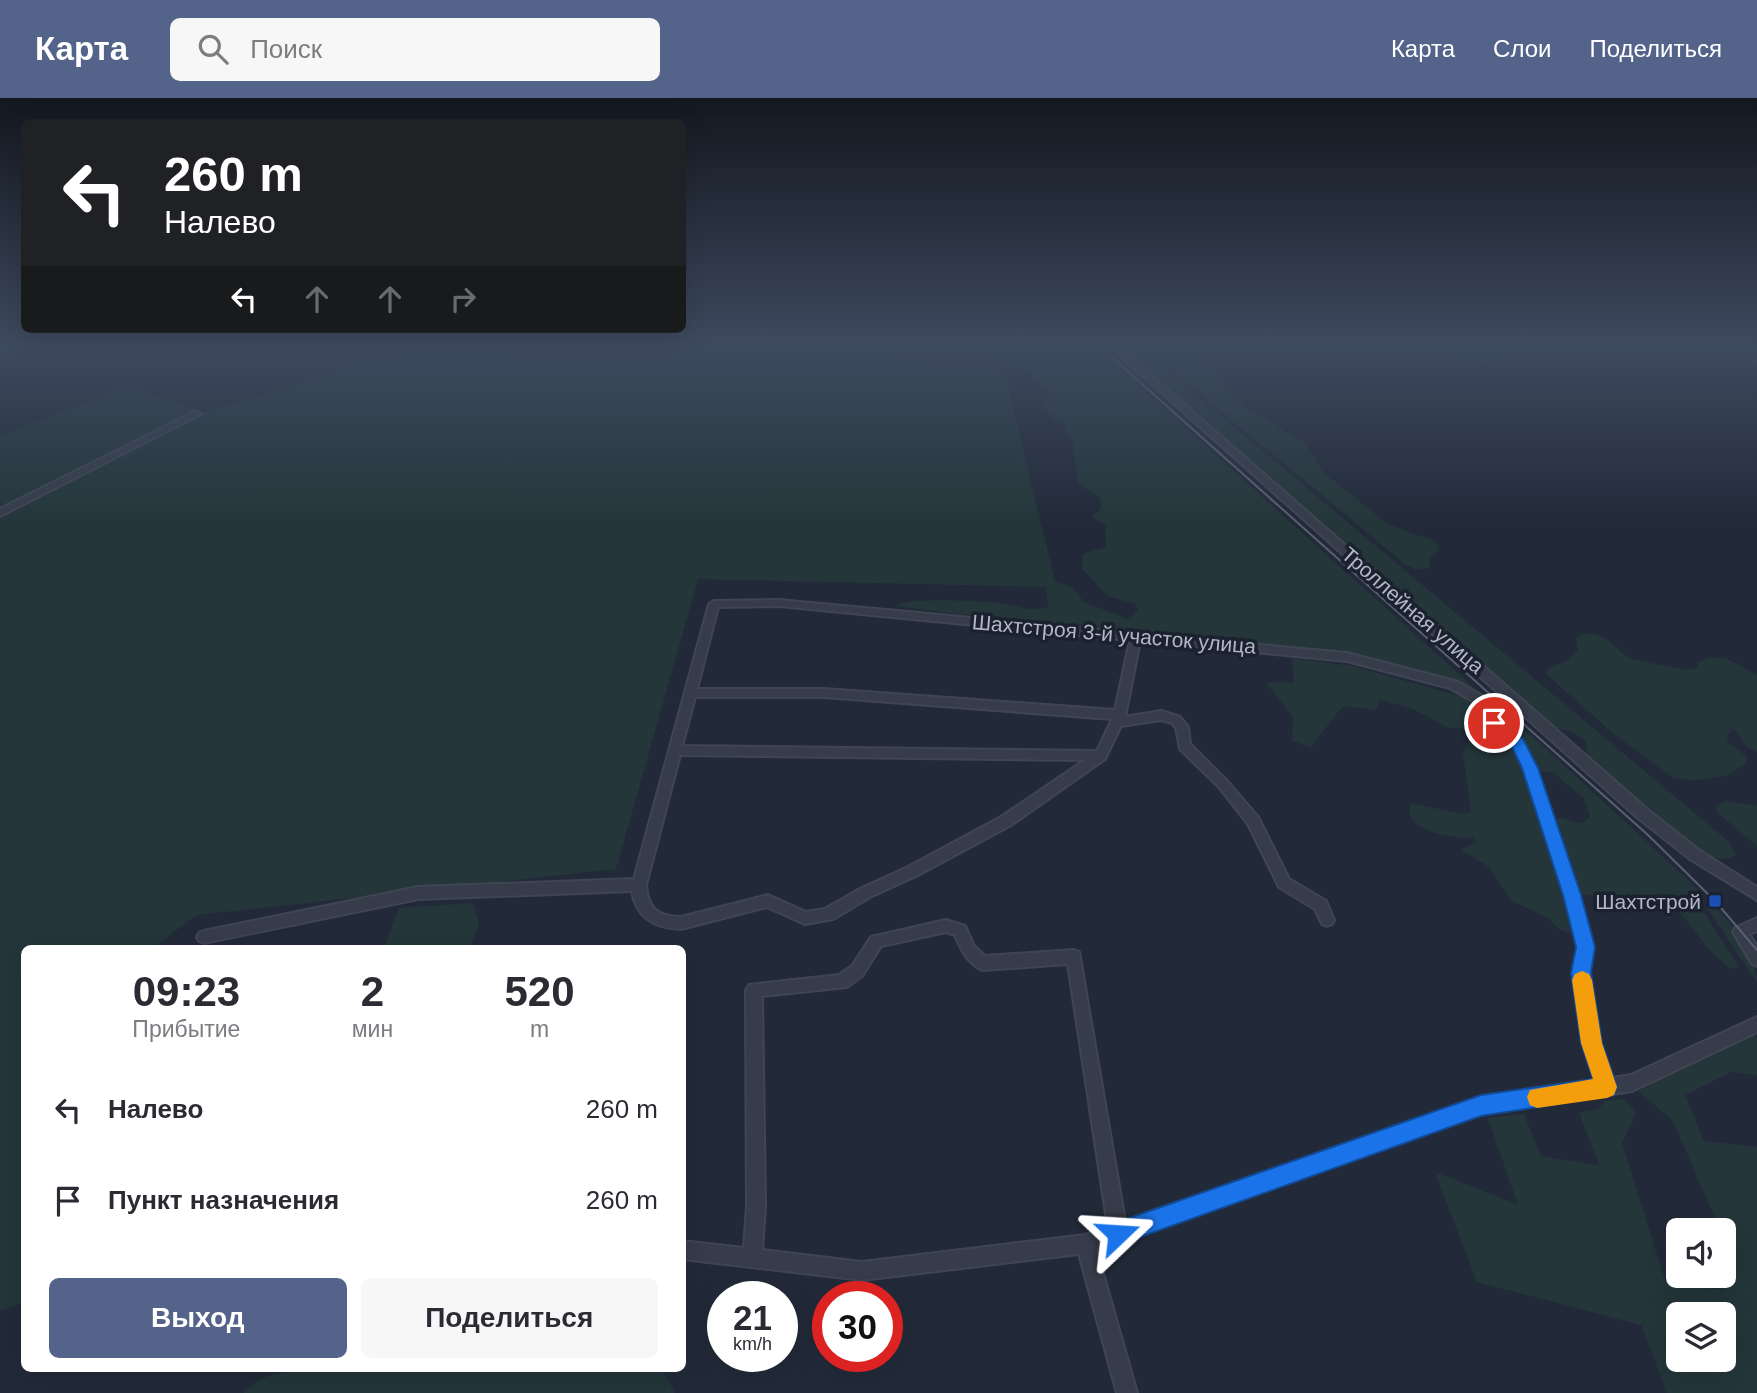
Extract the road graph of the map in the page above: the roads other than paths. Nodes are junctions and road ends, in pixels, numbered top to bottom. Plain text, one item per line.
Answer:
1 (1178, 403) edge
2 (197, 414) dead end
3 (0, 513) edge
4 (1136, 635) junction
5 (690, 693) junction
6 (1519, 704) junction
7 (1503, 713) junction
8 (1118, 718) junction
9 (674, 750) junction
10 (1101, 756) junction
11 (639, 885) junction
12 (1757, 894) edge
13 (1327, 920) dead end
14 (1757, 924) edge
15 (204, 937) dead end
16 (1757, 959) edge
17 (1757, 1024) edge
18 (1607, 1087) junction
19 (1118, 1234) junction
20 (1085, 1244) junction
21 (686, 1251) edge
22 (752, 1258) junction
23 (1127, 1393) edge

1 - 6 street, Троллейная улица
2 - 3 street
4 - 5 street, Шахтстроя 3-й участок улица
4 - 7 street, Шахтстроя 3-й участок улица
4 - 8 street
5 - 8 street
5 - 9 street
6 - 7 street
6 - 12 street, Троллейная улица
7 - 18 street
8 - 10 street
8 - 13 street
9 - 10 street
9 - 11 street
10 - 11 street
11 - 15 street
14 - 16 street
17 - 18 street
18 - 19 street
19 - 20 street
19 - 22 street
20 - 22 street
20 - 23 street
21 - 22 street

